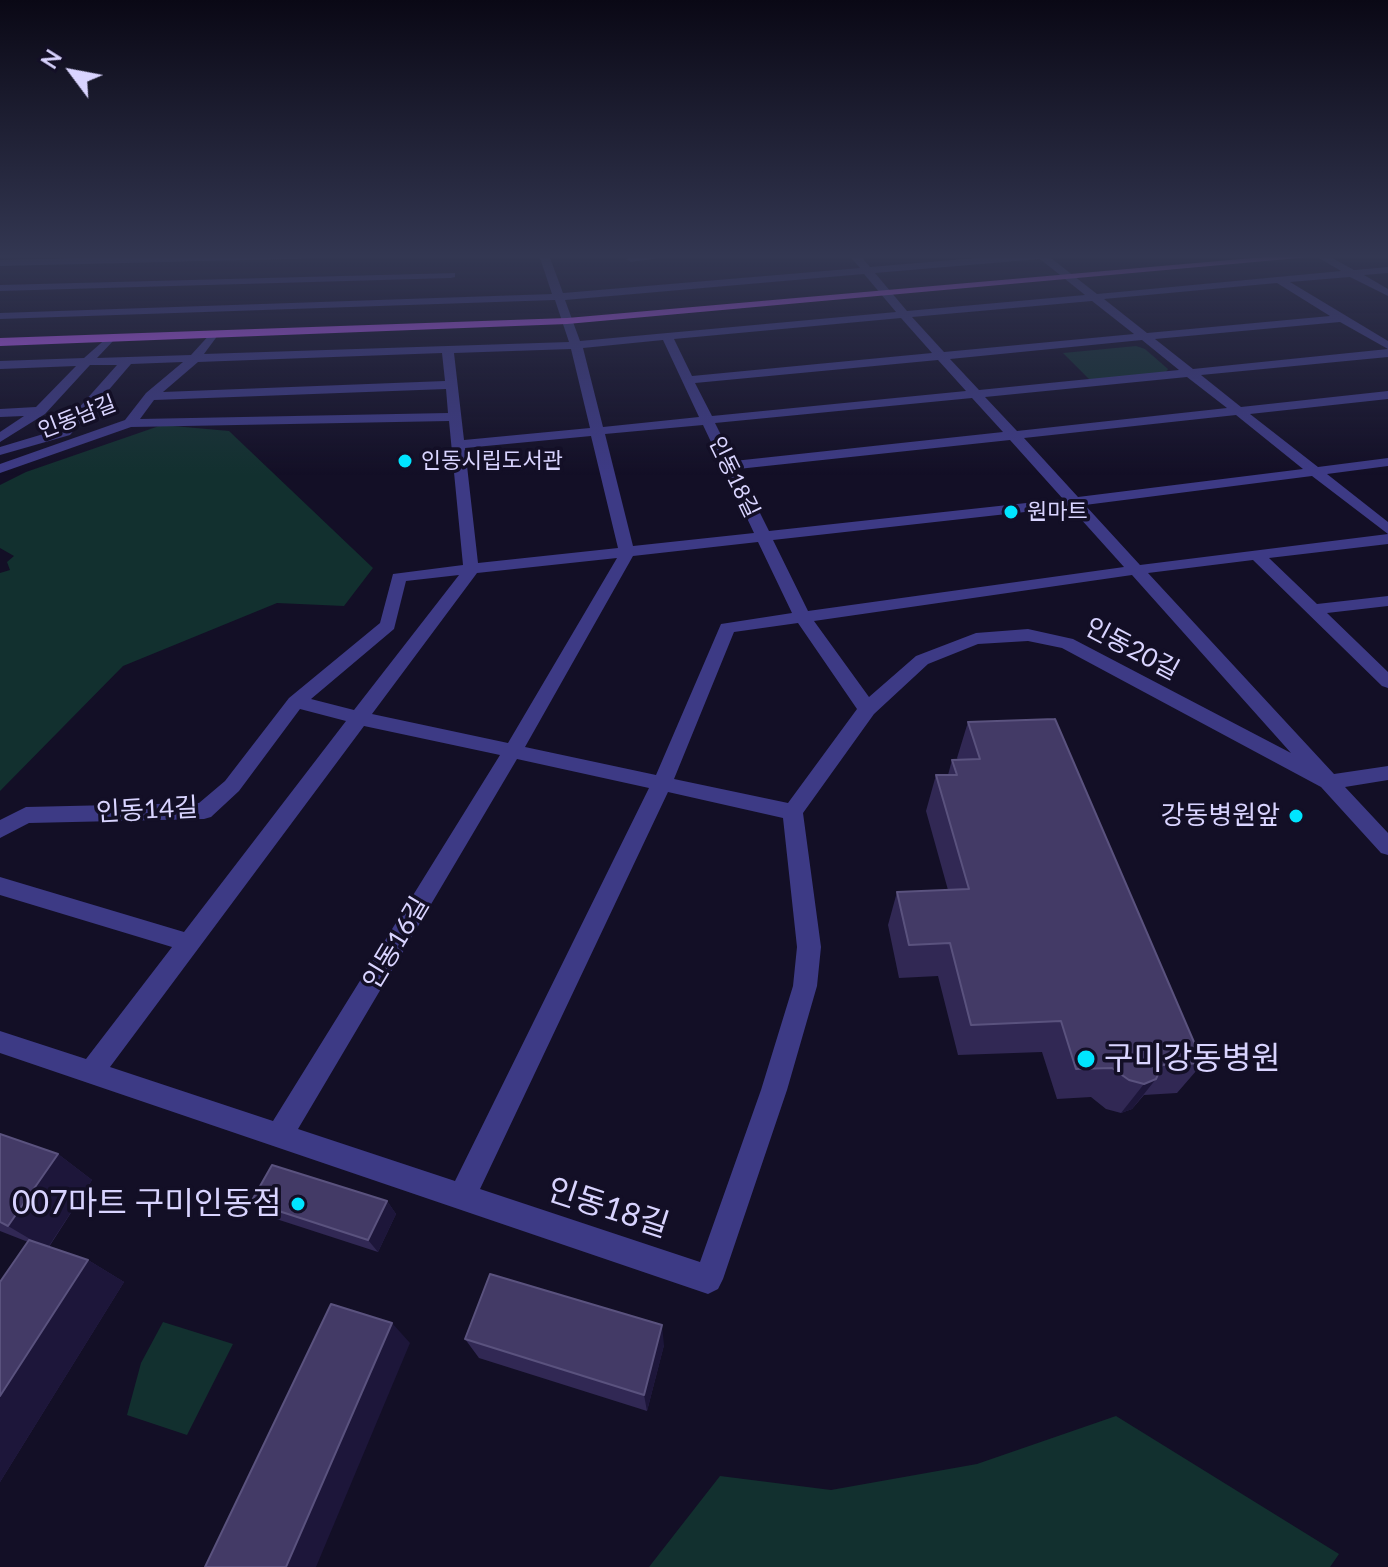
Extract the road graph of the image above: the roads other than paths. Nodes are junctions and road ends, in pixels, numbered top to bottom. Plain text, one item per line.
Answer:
1 (29, 328) edge
2 (207, 328) edge
3 (333, 328) edge
4 (570, 328) edge
5 (763, 328) edge
6 (916, 328) edge
7 (1133, 328) edge
8 (1236, 328) edge
9 (1359, 328) edge
10 (206, 332) junction
11 (23, 335) junction
12 (0, 336) edge
13 (667, 337) junction
14 (1144, 337) junction
15 (109, 339) junction
16 (0, 342) edge
17 (576, 345) junction
18 (1388, 346) edge
19 (448, 350) junction
20 (1388, 353) edge
21 (941, 356) junction
22 (194, 359) junction
23 (127, 361) junction
24 (84, 362) junction
25 (0, 365) edge
26 (1191, 374) junction
27 (688, 380) junction
28 (452, 385) junction
29 (976, 394) junction
30 (1388, 395) edge
31 (150, 396) junction
32 (40, 411) junction
33 (1240, 412) junction
34 (0, 413) edge
35 (455, 417) junction
36 (707, 420) junction
37 (130, 423) junction
38 (598, 431) junction
39 (1014, 436) junction
40 (0, 438) edge
41 (456, 445) junction
42 (0, 451) edge
43 (1388, 462) edge
44 (729, 466) junction
45 (0, 469) edge
46 (1314, 470) junction
47 (1074, 502) junction
48 (1388, 529) edge
49 (763, 537) junction
50 (1388, 539) edge
51 (627, 553) junction
52 (1257, 555) junction
53 (471, 570) junction
54 (1136, 570) junction
55 (1388, 601) edge
56 (1315, 609) junction
57 (802, 616) junction
58 (1388, 681) edge
59 (296, 702) junction
60 (867, 709) junction
61 (359, 718) junction
62 (512, 751) junction
63 (1388, 773) edge
64 (1329, 782) junction
65 (662, 783) junction
66 (793, 812) junction
67 (0, 830) edge
68 (1388, 847) edge
69 (0, 886) edge
70 (189, 943) junction
71 (0, 1042) edge
72 (91, 1072) junction
73 (279, 1135) junction
74 (462, 1197) junction

1 - 11 street
2 - 10 street
3 - 10 main road
4 - 17 street
5 - 13 street, 인동남길
6 - 21 street, 인동20길
7 - 14 street
8 - 14 street
9 - 18 street
10 - 11 main road
10 - 15 main road
10 - 22 street
11 - 12 main road
13 - 17 street, 인동남길
13 - 27 street, 인동18길
14 - 21 street
14 - 26 street
15 - 16 main road
15 - 24 street
17 - 19 street, 인동남길
17 - 38 street
19 - 22 street, 인동남길
19 - 28 street
20 - 26 street
21 - 27 street
21 - 29 street, 인동20길
22 - 23 street, 인동남길
22 - 31 street, 인동남길
23 - 24 street, 인동남길
23 - 42 street, 인동남길
24 - 25 street, 인동남길
24 - 32 street
26 - 29 street
26 - 33 street
27 - 36 street, 인동18길
28 - 31 street
28 - 35 street
29 - 36 street
29 - 39 street, 인동20길
30 - 33 street
31 - 37 street, 인동남길
32 - 34 street
32 - 40 street
33 - 39 street
33 - 46 street
35 - 37 street
35 - 41 street
36 - 38 street
36 - 44 street, 인동18길
37 - 45 street, 인동남길
38 - 41 street
38 - 51 street
39 - 44 street
39 - 47 street, 인동20길
41 - 53 street
43 - 46 street
44 - 49 street, 인동18길
46 - 47 street
46 - 48 street
47 - 49 street
47 - 54 street, 인동20길
49 - 51 street
49 - 57 street, 인동18길
50 - 52 street, 인동20길
51 - 53 street
51 - 62 street, 인동16길
52 - 54 street, 인동20길
52 - 56 street
53 - 59 street, 인동14길
53 - 61 street
54 - 57 street, 인동20길
54 - 64 street, 인동20길
55 - 56 street
56 - 58 street
57 - 60 street, 인동18길
57 - 65 street
59 - 61 street
59 - 67 street, 인동14길
60 - 64 street, 인동20길
60 - 66 street
61 - 62 street
61 - 70 street
62 - 65 street
62 - 73 street, 인동16길
63 - 64 street
64 - 68 street, 인동20길
65 - 66 street
65 - 74 street
66 - 74 street, 인동18길
69 - 70 street
70 - 72 street
71 - 72 street
72 - 73 street
73 - 74 street

